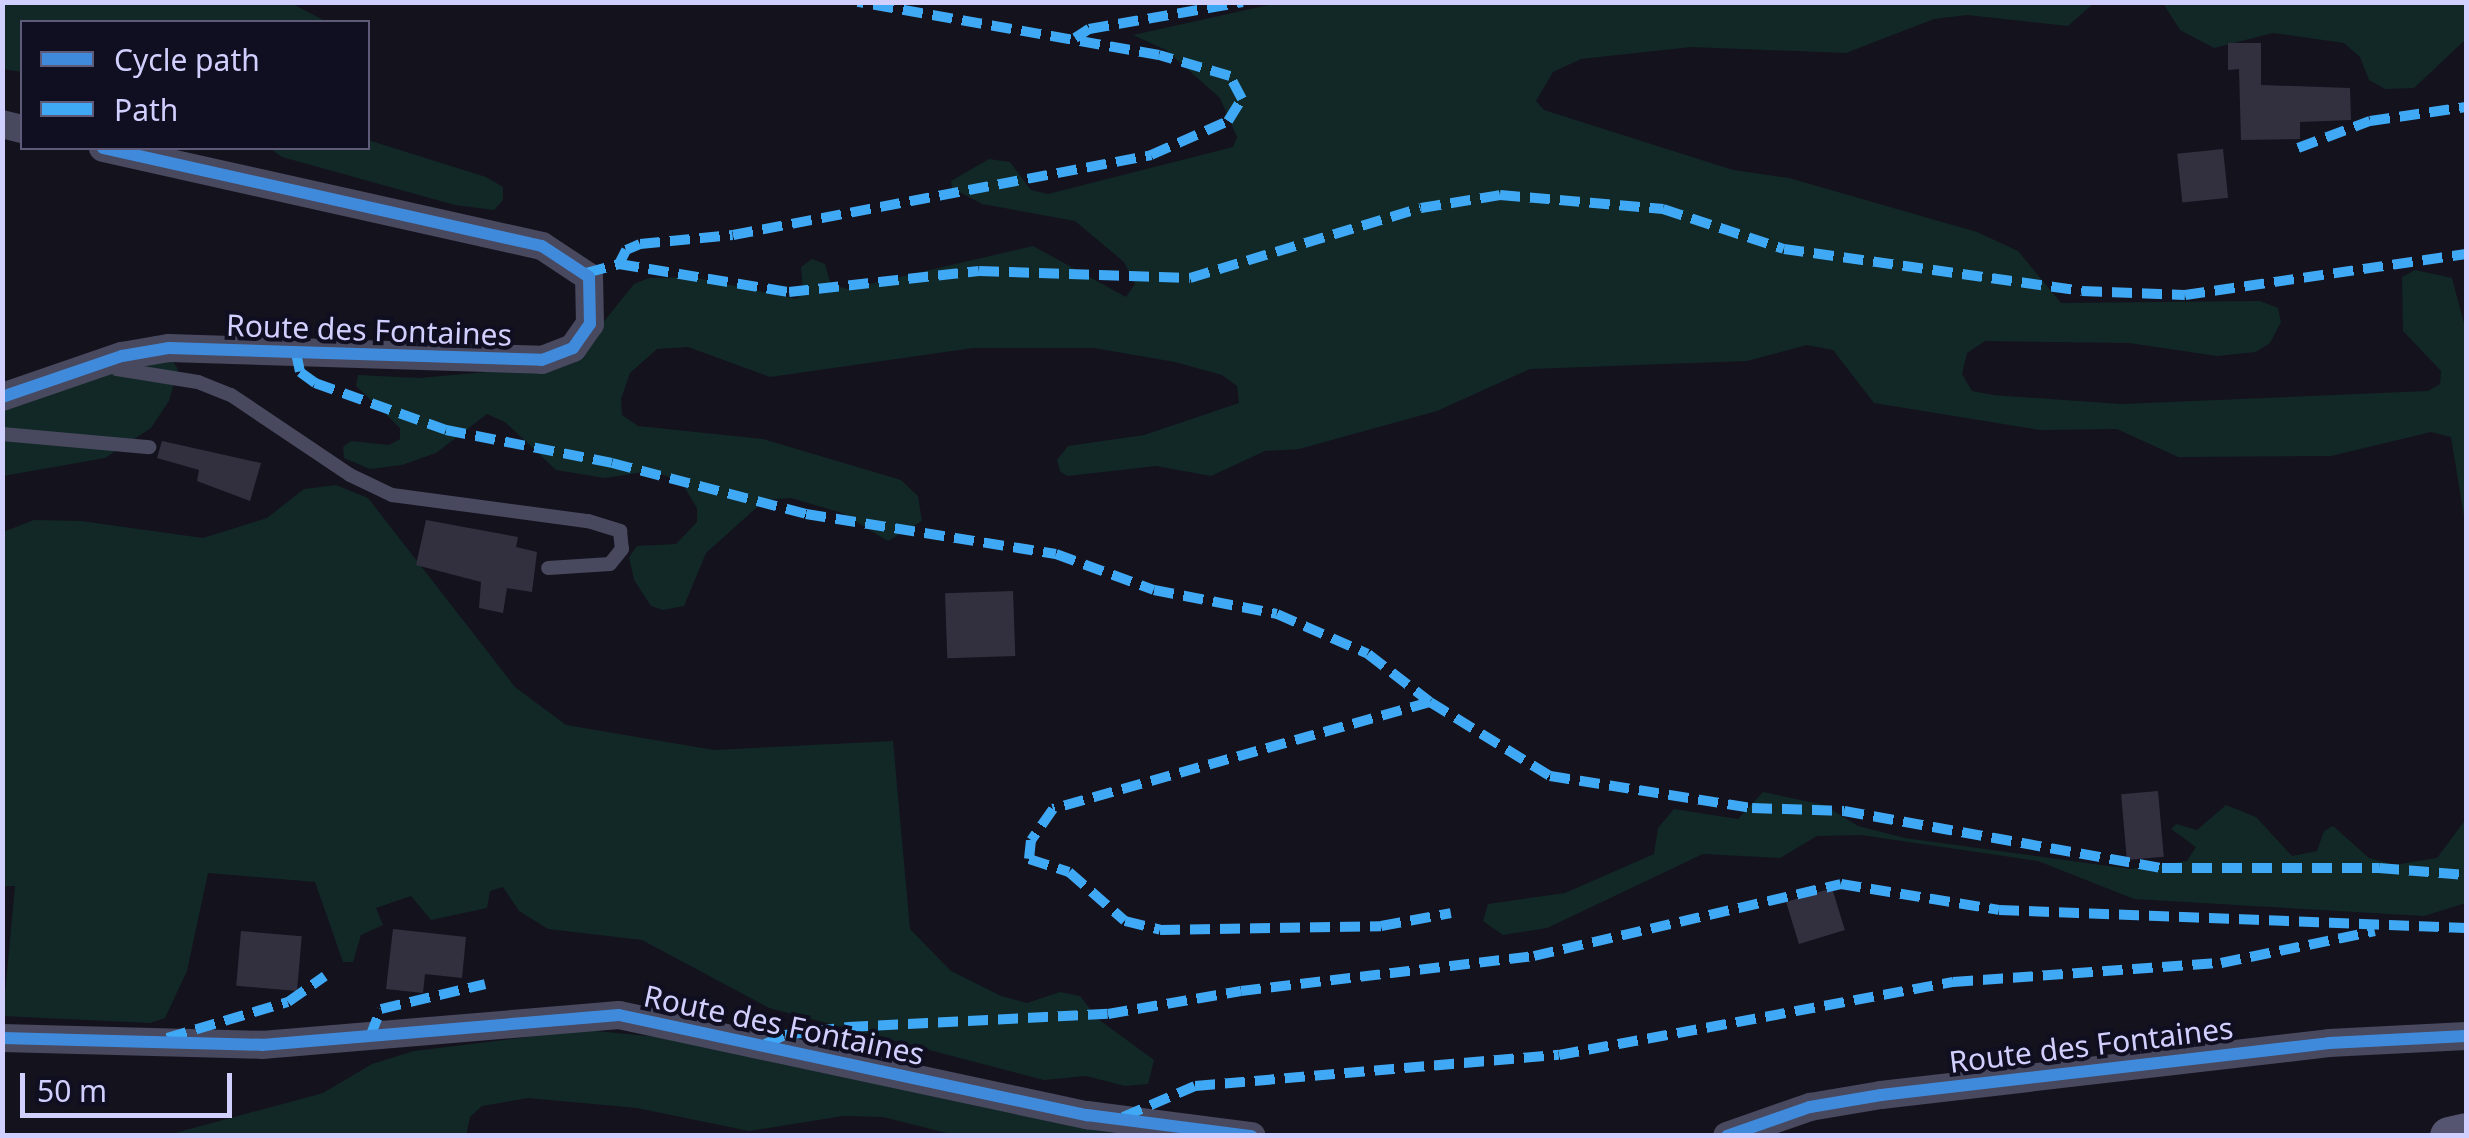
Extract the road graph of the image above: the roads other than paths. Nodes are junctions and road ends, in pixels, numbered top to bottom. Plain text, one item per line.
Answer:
1 (113, 150) edge
2 (109, 360) junction
3 (2, 397) edge
4 (2, 434) edge
5 (149, 447) dead end
6 (548, 568) dead end
7 (2466, 1036) edge
8 (2, 1038) edge
9 (2466, 1132) edge
10 (1252, 1136) edge
11 (1727, 1136) edge
12 (2448, 1136) edge

1 - 2 street, Route des Fontaines
2 - 3 street, Route des Fontaines
2 - 6 lane
4 - 5 lane
7 - 11 street, Route des Fontaines
8 - 10 street, Route des Fontaines
9 - 12 main road

